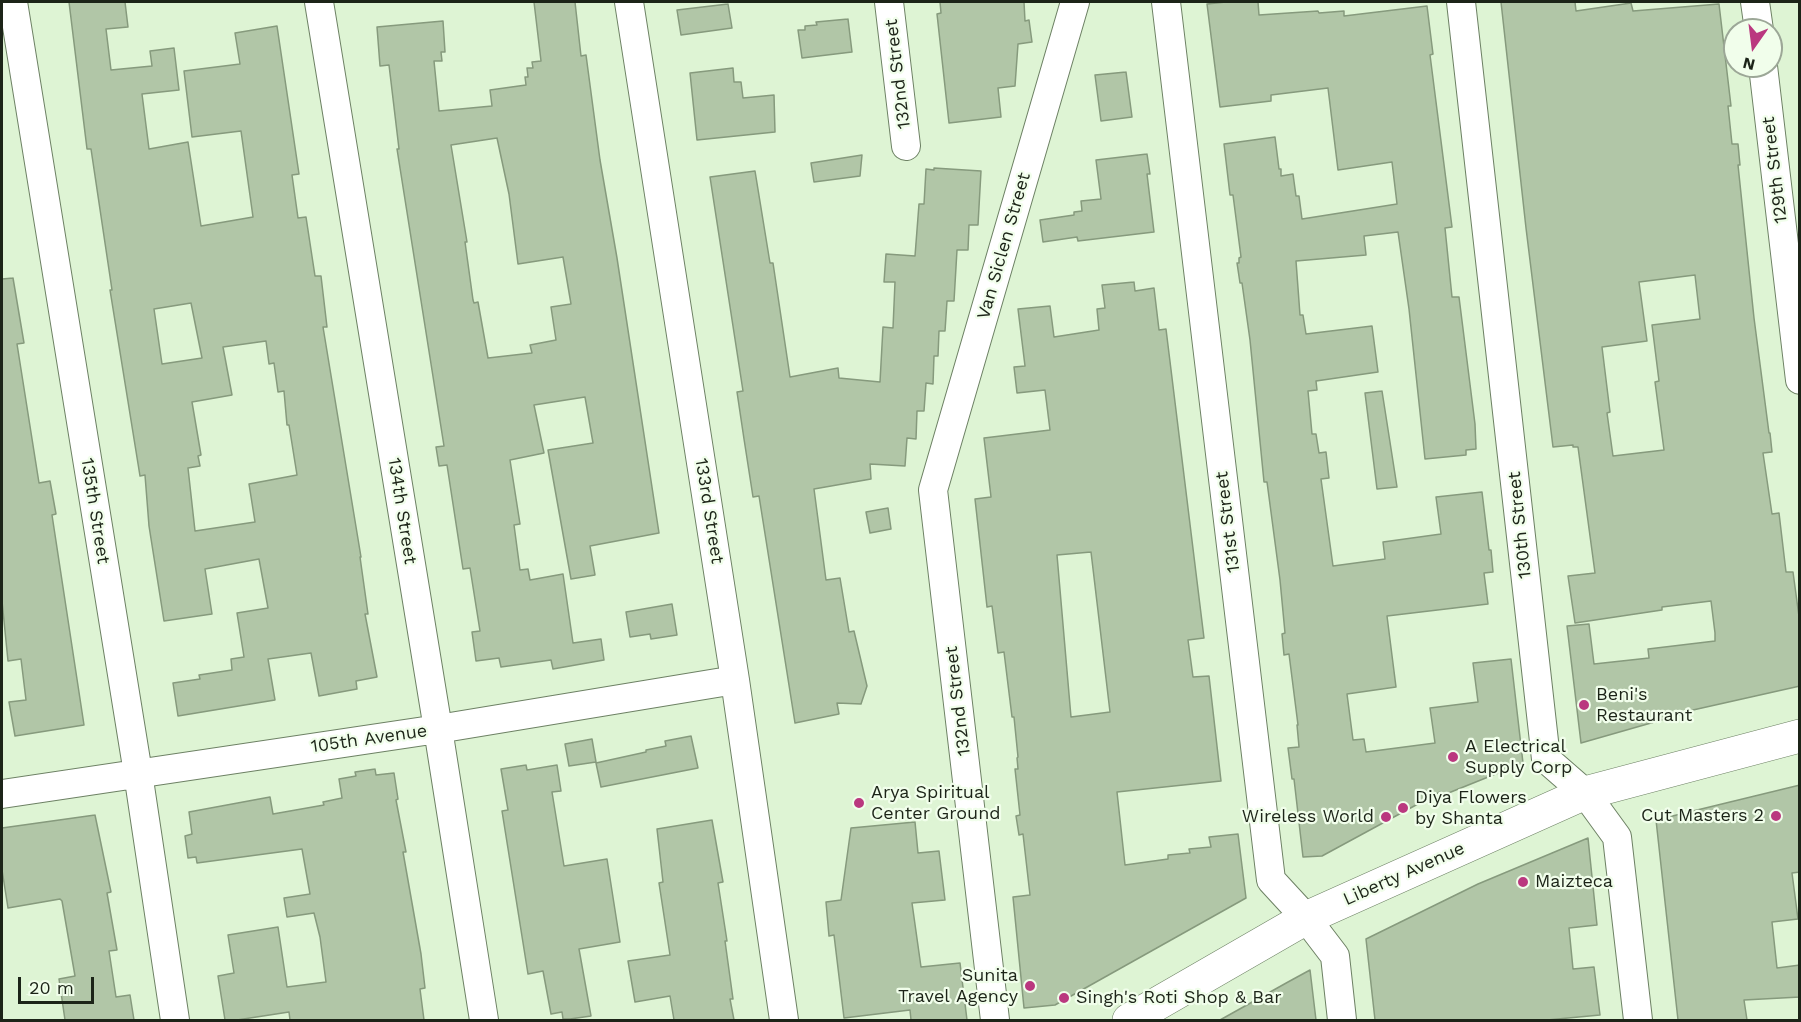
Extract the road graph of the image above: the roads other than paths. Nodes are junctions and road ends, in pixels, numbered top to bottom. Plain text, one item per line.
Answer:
1 (13, 2) edge
2 (318, 2) edge
3 (629, 2) edge
4 (889, 2) edge
5 (1075, 2) edge
6 (1166, 2) edge
7 (1461, 2) edge
8 (1755, 2) edge
9 (1757, 18) edge
10 (1764, 78) edge
11 (906, 146) dead end
12 (1800, 380) edge
13 (933, 489) joint
14 (735, 680) junction
15 (438, 729) junction
16 (1800, 736) edge
17 (138, 773) junction
18 (1585, 793) junction
19 (2, 794) edge
20 (1306, 918) junction
21 (176, 1020) edge
22 (484, 1020) edge
23 (784, 1020) edge
24 (995, 1020) edge
25 (1129, 1020) edge
26 (1342, 1020) edge
27 (1638, 1020) edge

1 - 17 street, 135th Street
2 - 15 street, 134th Street
3 - 14 street, 133rd Street
4 - 11 street, 132nd Street
5 - 13 street, Van Siclen Street
6 - 20 street, 131st Street
7 - 18 street, 130th Street
8 - 9 street
10 - 12 street, 129th Street
13 - 24 street, 132nd Street
14 - 15 street, 105th Avenue
14 - 23 street, 133rd Street
15 - 17 street, 105th Avenue
15 - 22 street, 134th Street
16 - 18 street, Liberty Avenue
17 - 19 street, 105th Avenue
17 - 21 street, 135th Street
18 - 20 street, Liberty Avenue
18 - 27 street, 130th Street
20 - 25 street, Liberty Avenue
20 - 26 street, 131st Street

